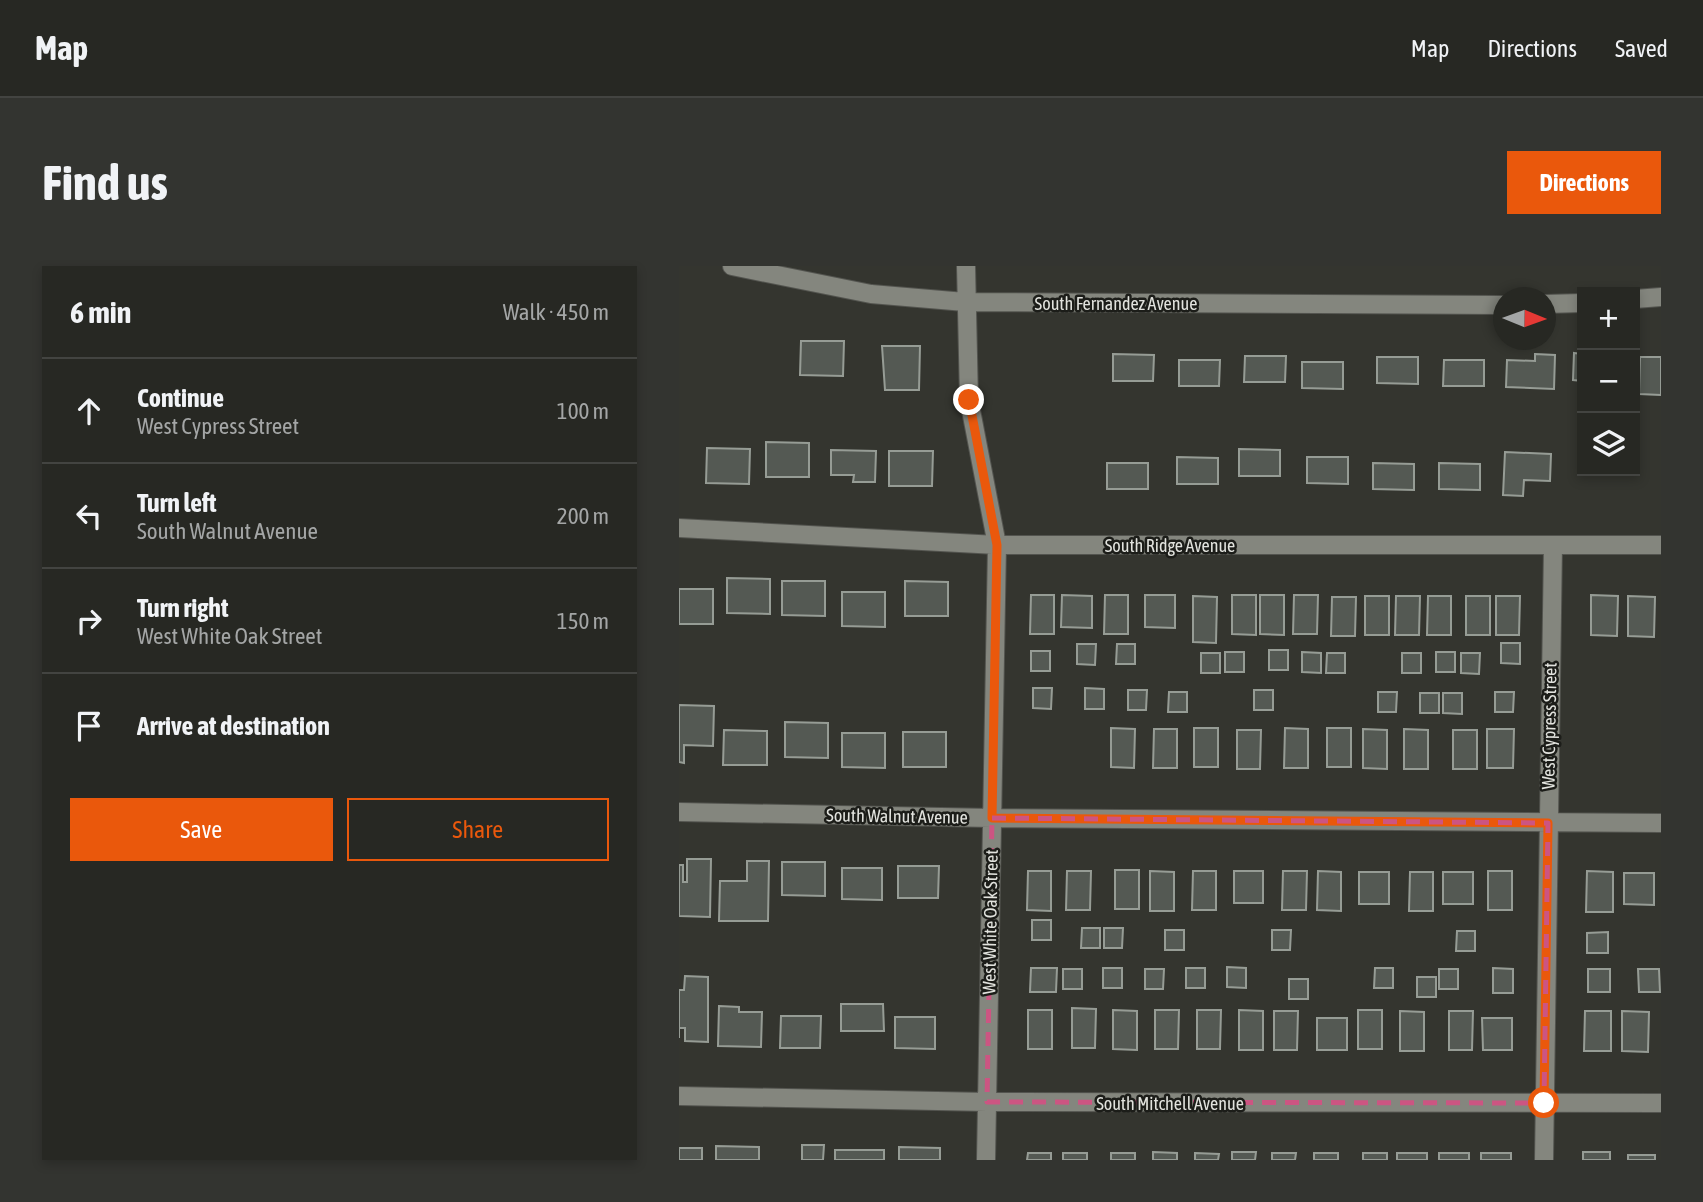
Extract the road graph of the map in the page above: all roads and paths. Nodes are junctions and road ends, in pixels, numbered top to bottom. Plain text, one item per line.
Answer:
1 (732, 266) edge
2 (966, 266) edge
3 (1661, 297) edge
4 (1640, 299) edge
5 (965, 302) junction
6 (1577, 303) edge
7 (1556, 304) edge
8 (1493, 305) edge
9 (679, 528) edge
10 (997, 545) junction
11 (1553, 545) junction
12 (1661, 545) edge
13 (679, 812) edge
14 (992, 818) junction
15 (1548, 823) junction
16 (1661, 824) edge
17 (679, 1096) edge
18 (987, 1102) junction
19 (1544, 1103) junction
20 (1661, 1103) edge
21 (986, 1160) edge
22 (1544, 1160) edge

1 - 5 street, South Fernandez Avenue
2 - 5 street, West White Oak Street
3 - 4 street
5 - 8 street, South Fernandez Avenue
5 - 10 street, West White Oak Street
6 - 7 street
9 - 10 street, South Ridge Avenue
10 - 11 street, South Ridge Avenue
10 - 14 street, West White Oak Street
11 - 12 street, South Ridge Avenue
11 - 15 street, West Cypress Street
13 - 14 street, South Walnut Avenue
14 - 15 street, South Walnut Avenue
14 - 18 street, West White Oak Street
15 - 16 street, South Walnut Avenue
15 - 19 street, West Cypress Street
17 - 18 street, South Mitchell Avenue
18 - 19 street, South Mitchell Avenue
18 - 21 street, West White Oak Street
19 - 20 street, South Mitchell Avenue
19 - 22 street, West Cypress Street

